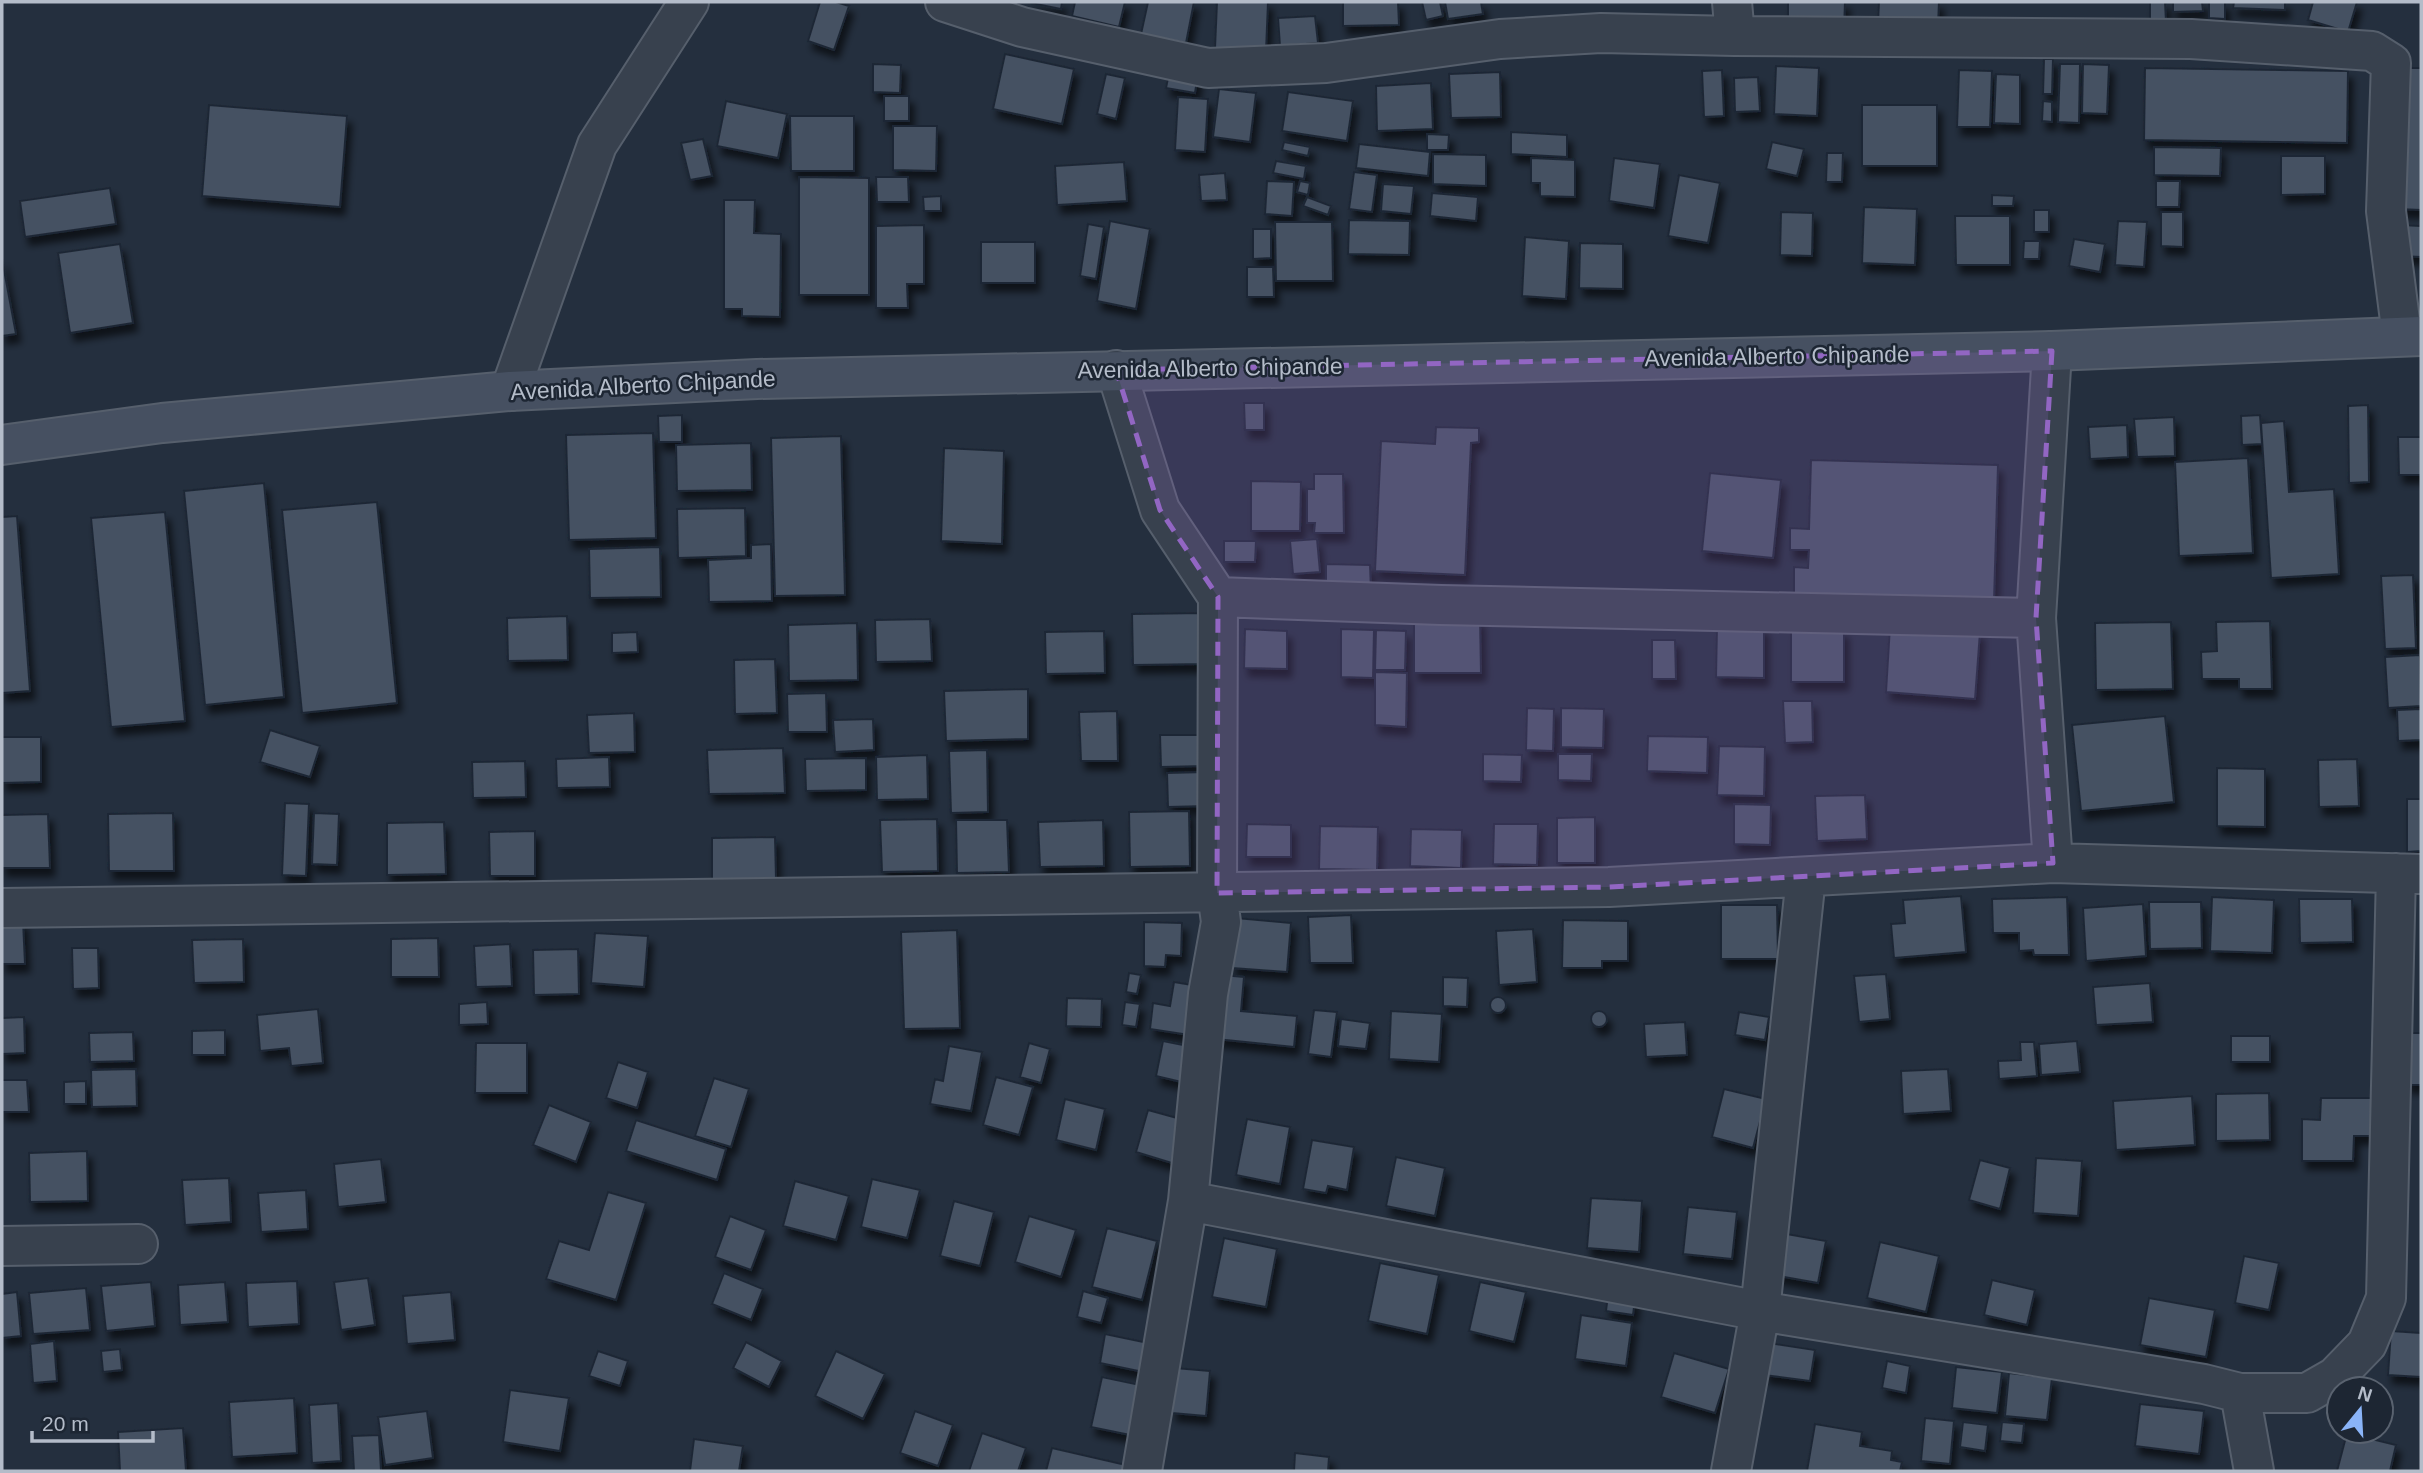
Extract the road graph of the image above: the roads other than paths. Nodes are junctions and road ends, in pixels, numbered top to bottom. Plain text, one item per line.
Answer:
1 (689, 2) edge
2 (945, 2) edge
3 (1734, 19) edge
4 (2412, 336) edge
5 (2052, 351) junction
6 (1116, 370) junction
7 (510, 391) junction
8 (2, 445) edge
9 (1218, 597) junction
10 (2036, 618) junction
11 (2053, 863) junction
12 (2409, 874) edge
13 (1806, 877) junction
14 (1217, 893) junction
15 (2, 908) edge
16 (1188, 1201) junction
17 (138, 1244) dead end
18 (2, 1246) edge
19 (1760, 1311) junction
20 (2240, 1393) junction
21 (1142, 1471) edge
22 (1731, 1471) edge
23 (2255, 1471) edge

1 - 7 street
2 - 3 street
3 - 4 street
4 - 5 main road, Avenida Alberto Chipande
5 - 6 main road, Avenida Alberto Chipande
5 - 10 street
6 - 7 main road, Avenida Alberto Chipande
6 - 9 street
7 - 8 main road, Avenida Alberto Chipande
9 - 10 street
9 - 14 street
10 - 11 street
11 - 12 street
11 - 13 street
12 - 20 street
13 - 14 street
13 - 19 street
14 - 15 street
14 - 16 street
16 - 19 street
16 - 21 street
17 - 18 street
19 - 20 street
19 - 22 street
20 - 23 street

